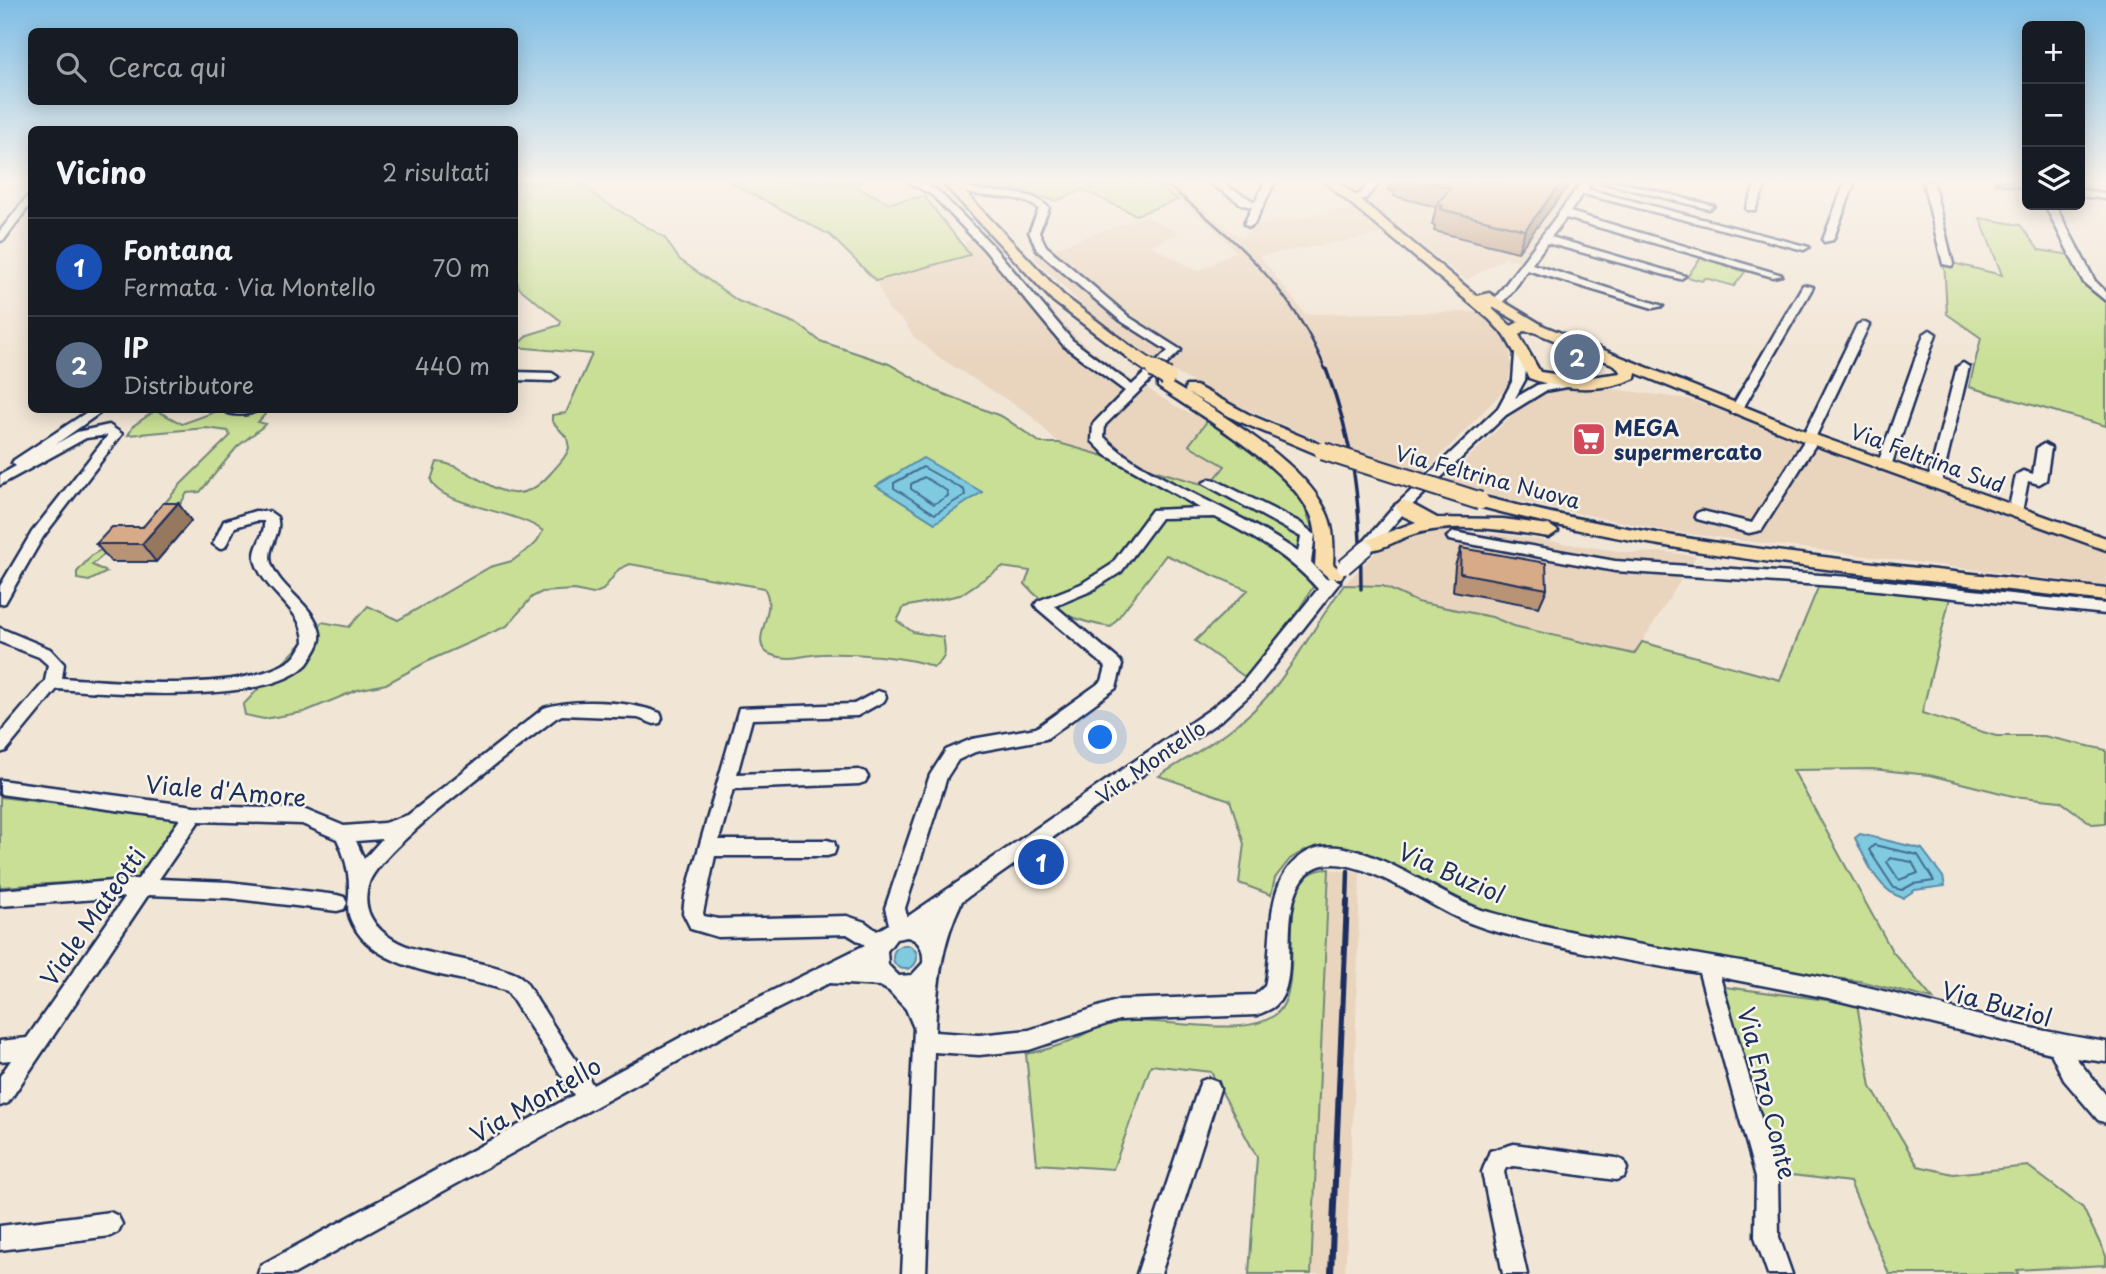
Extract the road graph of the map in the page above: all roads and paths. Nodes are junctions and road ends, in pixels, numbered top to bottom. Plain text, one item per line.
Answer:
1 (983, 241) edge
2 (1004, 241) edge
3 (1038, 241) edge
4 (1406, 241) edge
5 (1544, 241) edge
6 (1555, 241) edge
7 (1660, 241) edge
8 (1784, 241) edge
9 (1943, 241) edge
10 (2069, 241) edge
11 (1804, 247) dead end
12 (1948, 264) dead end
13 (1527, 266) junction
14 (1777, 275) dead end
15 (1681, 276) dead end
16 (1807, 288) dead end
17 (2106, 298) edge
18 (1490, 304) junction
19 (1657, 306) dead end
20 (1863, 325) dead end
21 (1550, 332) junction
22 (1511, 334) junction
23 (1930, 334) dead end
24 (1521, 354) junction
25 (1622, 365) junction
26 (1963, 367) dead end
27 (518, 376) edge
28 (552, 377) dead end
29 (1165, 381) junction
30 (1604, 381) junction
31 (1573, 382) junction
32 (1133, 391) junction
33 (1732, 408) junction
34 (1501, 412) junction
35 (94, 413) edge
36 (1811, 439) junction
37 (2044, 448) dead end
38 (1323, 451) joint
39 (1884, 466) junction
40 (0, 479) edge
41 (1210, 483) dead end
42 (1934, 484) junction
43 (1404, 505) junction
44 (2015, 512) junction
45 (1218, 513) junction
46 (1702, 516) dead end
47 (1445, 526) junction
48 (220, 544) dead end
49 (2106, 544) edge
50 (1690, 545) junction
51 (1368, 547) junction
52 (1303, 563) junction
53 (1329, 579) junction
54 (2106, 595) edge
55 (0, 599) edge
56 (2106, 609) edge
57 (0, 634) edge
58 (53, 683) junction
59 (878, 697) dead end
60 (654, 718) dead end
61 (0, 746) edge
62 (859, 777) dead end
63 (727, 782) junction
64 (0, 787) edge
65 (194, 813) junction
66 (414, 820) junction
67 (343, 834) junction
68 (708, 848) junction
69 (827, 848) dead end
70 (358, 883) junction
71 (144, 887) junction
72 (0, 898) edge
73 (953, 899) junction
74 (337, 902) dead end
75 (903, 930) junction
76 (878, 946) junction
77 (934, 949) junction
78 (1707, 967) junction
79 (927, 973) junction
80 (829, 974) junction
81 (889, 980) junction
82 (924, 1033) junction
83 (2058, 1046) junction
84 (33, 1048) junction
85 (0, 1051) edge
86 (2106, 1052) edge
87 (1209, 1089) dead end
88 (0, 1095) edge
89 (589, 1098) junction
90 (2106, 1112) edge
91 (1616, 1169) dead end
92 (110, 1224) dead end
93 (0, 1238) edge
94 (270, 1274) edge
95 (914, 1274) edge
96 (1149, 1274) edge
97 (1515, 1274) edge
98 (1780, 1274) edge

1 - 32 street
2 - 29 main road
3 - 32 street
4 - 18 main road
5 - 13 street
6 - 15 street
7 - 14 street
8 - 11 street
9 - 12 street
10 - 17 street
13 - 18 street
13 - 19 street
16 - 33 street
18 - 21 main road
18 - 22 main road
20 - 36 street
21 - 22 main road
21 - 25 main road, Via Feltrina Sud
22 - 24 main road, Via Feltrina Sud
23 - 39 street
24 - 31 main road, Via Feltrina Sud
24 - 34 street, Via Montello
25 - 30 main road
25 - 33 main road, Via Feltrina Sud
26 - 42 street
27 - 28 street
29 - 38 main road, Via Feltrina Nuova
29 - 53 main road
30 - 31 main road, Via Feltrina Sud
30 - 33 main road, Via Feltrina Sud
31 - 34 street, Via Montello
32 - 45 street
33 - 36 main road, Via Feltrina Sud
34 - 43 street, Via Montello
35 - 40 street
36 - 39 main road, Via Feltrina Sud
36 - 46 street
37 - 44 street
38 - 50 main road, Via Feltrina Nuova, bridge
39 - 42 main road, Via Feltrina Sud
40 - 55 street
41 - 52 street
42 - 44 main road, Via Feltrina Sud
43 - 47 main road
43 - 51 street, Via Montello
44 - 49 main road, Via Feltrina Sud
45 - 52 street
45 - 75 street
47 - 50 main road
47 - 51 main road
47 - 56 street
48 - 58 street
50 - 54 main road, Via Feltrina Nuova
51 - 53 street, Via Montello, bridge
52 - 53 street
53 - 73 street, Via Montello
57 - 58 street
58 - 61 street
59 - 63 street
60 - 66 street
62 - 63 street
63 - 68 street
64 - 65 street, Viale d'Amore
65 - 67 street, Viale d'Amore
65 - 71 street, Viale Mateotti
66 - 67 street
66 - 70 street
67 - 70 street
68 - 69 street
68 - 76 street
70 - 89 street
71 - 72 street
71 - 74 street
71 - 84 street, Viale Mateotti
73 - 75 street, Via Montello
73 - 77 street
75 - 76 street
75 - 77 street
76 - 80 street, Via Montello
76 - 81 street
77 - 79 street
78 - 82 street, Via Buziol
78 - 83 street, Via Buziol
78 - 98 street, Via Enzo Conte
79 - 81 street
79 - 82 street
80 - 81 street, Via Montello
80 - 89 street, Via Montello
81 - 82 street
82 - 95 street
83 - 86 street, Via Buziol
83 - 90 street
84 - 85 street
84 - 88 street, Viale Mateotti
87 - 96 street
89 - 94 street, Via Montello
91 - 97 street
92 - 93 street

